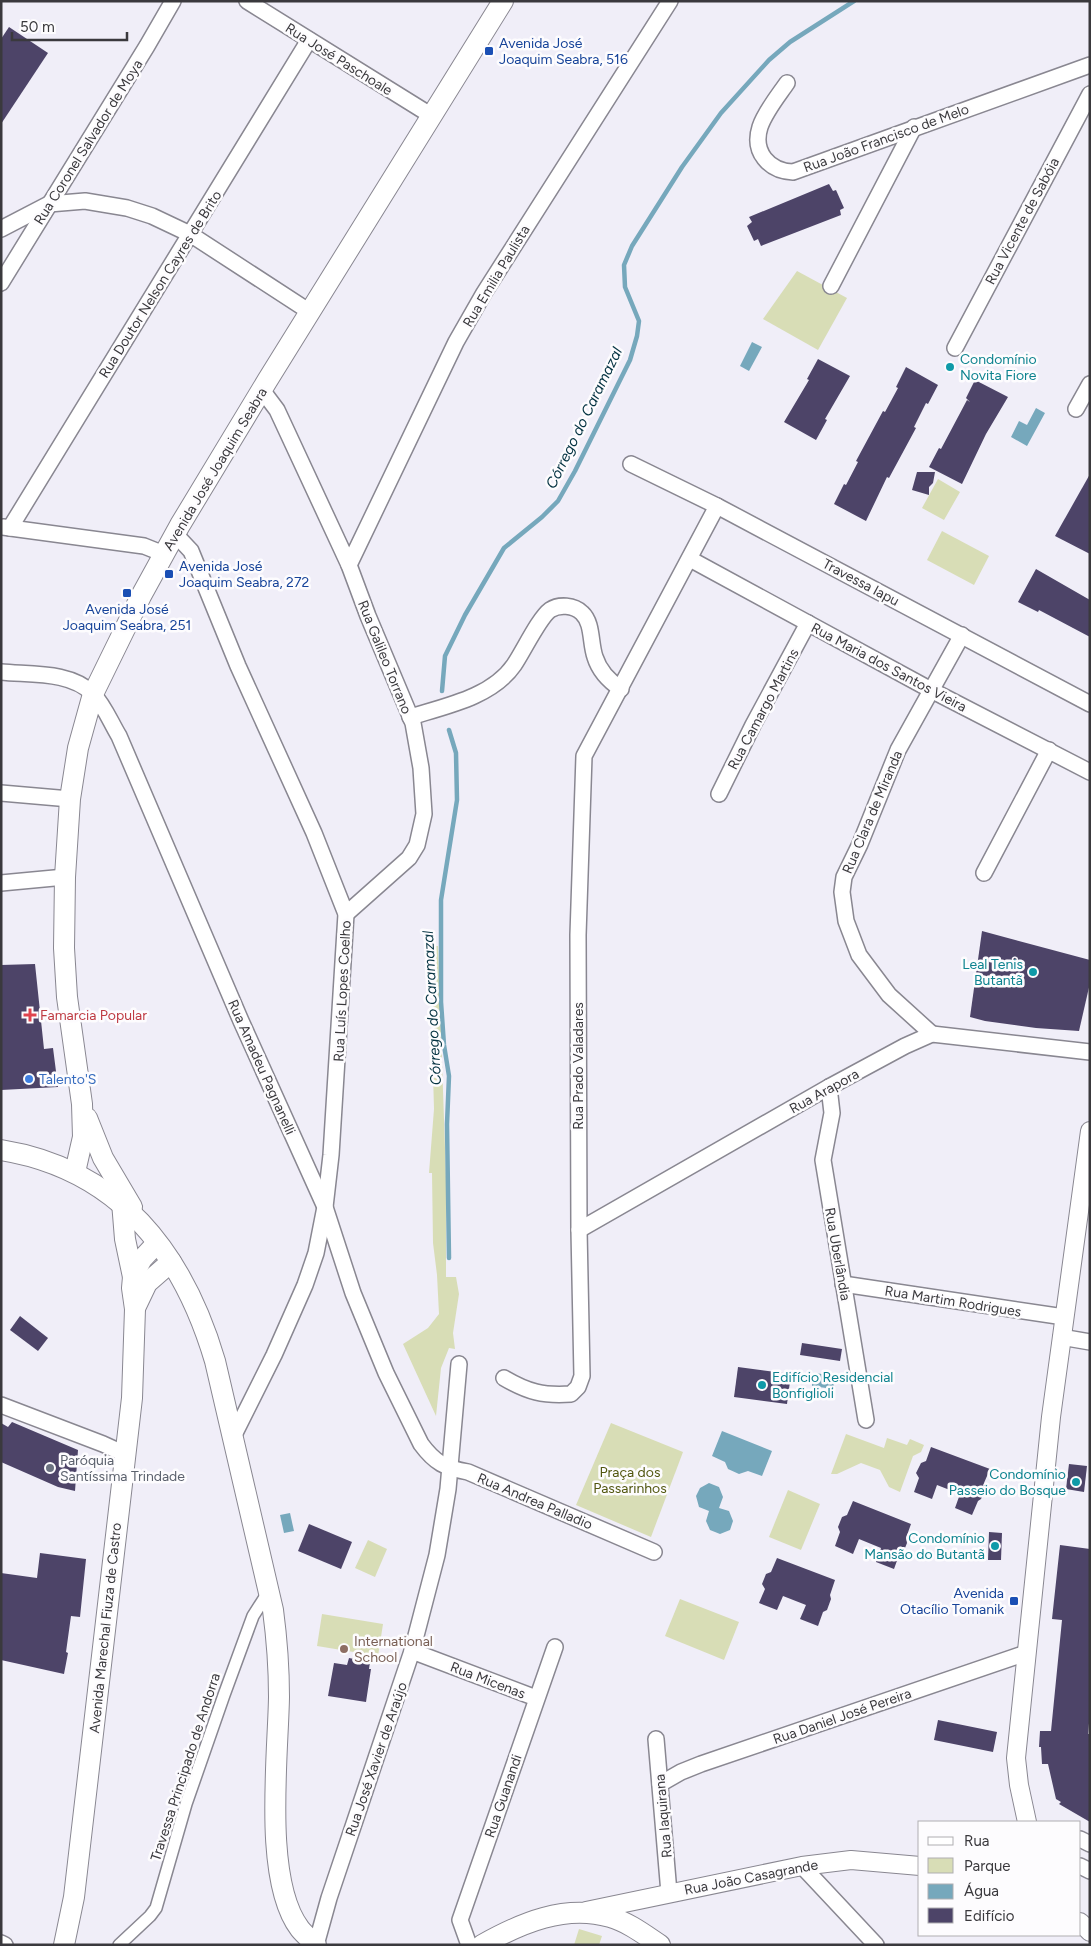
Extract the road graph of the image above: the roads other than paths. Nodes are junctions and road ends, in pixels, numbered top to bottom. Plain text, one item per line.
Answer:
1 (173, 1) edge
2 (246, 1) edge
3 (670, 1) edge
4 (497, 3) edge
5 (309, 40) junction
6 (1090, 65) edge
7 (786, 83) dead end
8 (1090, 94) edge
9 (432, 116) junction
10 (914, 127) junction
11 (49, 204) junction
12 (1, 229) edge
13 (190, 234) junction
14 (1, 283) edge
15 (831, 286) dead end
16 (310, 312) junction
17 (955, 348) dead end
18 (1090, 384) edge
19 (262, 390) junction
20 (1076, 409) dead end
21 (631, 464) dead end
22 (717, 506) junction
23 (6, 527) edge
24 (175, 534) junction
25 (164, 554) junction
26 (690, 559) junction
27 (349, 564) junction
28 (808, 624) junction
29 (962, 635) junction
30 (1, 672) edge
31 (621, 689) junction
32 (932, 690) junction
33 (93, 694) junction
34 (1090, 704) edge
35 (410, 717) junction
36 (1049, 750) junction
37 (1090, 772) edge
38 (1, 793) edge
39 (719, 794) dead end
40 (70, 799) junction
41 (984, 873) dead end
42 (65, 877) junction
43 (1, 883) edge
44 (346, 914) junction
45 (932, 1034) junction
46 (1090, 1052) edge
47 (829, 1087) junction
48 (82, 1104) junction
49 (1090, 1131) edge
50 (1, 1150) edge
51 (75, 1172) junction
52 (122, 1202) junction
53 (325, 1206) junction
54 (140, 1220) junction
55 (579, 1230) junction
56 (157, 1243) junction
57 (171, 1262) junction
58 (133, 1278) junction
59 (843, 1284) junction
60 (135, 1310) junction
61 (1064, 1317) junction
62 (1061, 1338) junction
63 (1090, 1342) edge
64 (459, 1364) dead end
65 (504, 1378) dead end
66 (1, 1405) edge
67 (866, 1420) dead end
68 (233, 1437) junction
69 (421, 1444) joint
70 (125, 1454) junction
71 (449, 1468) junction
72 (654, 1552) dead end
73 (270, 1589) junction
74 (555, 1647) dead end
75 (412, 1651) junction
76 (1026, 1653) junction
77 (536, 1698) junction
78 (656, 1739) dead end
79 (660, 1784) junction
80 (1027, 1821) edge
81 (802, 1866) junction
82 (918, 1866) edge
83 (669, 1893) junction
84 (583, 1912) junction
85 (1081, 1923) edge
86 (1090, 1932) edge
87 (1, 1943) edge
88 (5, 1945) edge
89 (64, 1945) edge
90 (119, 1945) edge
91 (316, 1945) edge
92 (469, 1945) edge
93 (482, 1945) edge
94 (660, 1945) edge
95 (876, 1945) edge

1 - 11 street, Rua Coronel Salvador de Moya
2 - 5 street, Rua José Paschoale
3 - 27 street, Rua Emilia Paulista
4 - 9 main road, Avenida José Joaquim Seabra
5 - 9 street, Rua José Paschoale
5 - 13 street, Rua Doutor Nelson Cayres de Brito
6 - 10 street, Rua João Francisco de Melo
7 - 10 street, Rua João Francisco de Melo
8 - 17 street, Rua Vicente de Sabóia
9 - 16 main road, Avenida José Joaquim Seabra
10 - 15 street
11 - 12 street
11 - 13 street
11 - 14 street, Rua Coronel Salvador de Moya
13 - 16 street
13 - 23 street, Rua Doutor Nelson Cayres de Brito
16 - 19 main road, Avenida José Joaquim Seabra
18 - 20 street
19 - 24 main road, Avenida José Joaquim Seabra
19 - 27 street, Rua Galileo Torrano
21 - 22 street, Travessa Iapu
22 - 26 street
22 - 29 street, Travessa Iapu
23 - 25 street
24 - 25 main road, Avenida José Joaquim Seabra
24 - 44 street, Rua Luís Lopes Coelho
25 - 33 main road, Avenida José Joaquim Seabra
26 - 28 street, Rua Maria dos Santos Vieira
26 - 31 street
27 - 35 street, Rua Galileo Torrano
28 - 32 street, Rua Maria dos Santos Vieira
28 - 39 street, Rua Camargo Martins
29 - 32 street, Rua Clara de Miranda
29 - 34 street, Travessa Iapu
30 - 33 street
31 - 35 street
31 - 55 street, Rua Prado Valadares
32 - 36 street, Rua Maria dos Santos Vieira
32 - 45 street, Rua Clara de Miranda
33 - 40 main road, Avenida José Joaquim Seabra
33 - 53 street, Rua Amadeu Pagnanelli
35 - 44 street, Rua Galileo Torrano
36 - 37 street, Rua Maria dos Santos Vieira
36 - 41 street
38 - 40 street
40 - 42 main road, Avenida José Joaquim Seabra
42 - 43 street
42 - 48 main road, Avenida José Joaquim Seabra
44 - 53 street, Rua Luís Lopes Coelho
45 - 46 street
45 - 47 street, Rua Arapora
47 - 55 street, Rua Arapora
47 - 59 street, Rua Uberlândia
48 - 51 main road, Avenida José Joaquim Seabra
48 - 54 main road, Avenida José Joaquim Seabra
49 - 61 street
50 - 51 main road
51 - 52 main road
52 - 54 main road
52 - 58 main road, Avenida Marechal Fiuza de Castro
53 - 68 street, Rua Luís Lopes Coelho
53 - 69 street, Rua Amadeu Pagnanelli
54 - 56 main road
55 - 65 street, Rua Prado Valadares
56 - 57 main road
56 - 58 main road
57 - 60 main road, Avenida Marechal Fiuza de Castro
57 - 68 main road
58 - 60 main road, Avenida Marechal Fiuza de Castro
59 - 61 street, Rua Martim Rodrigues
59 - 67 street, Rua Uberlândia
60 - 70 main road, Avenida Marechal Fiuza de Castro
61 - 62 street
62 - 63 street
62 - 76 street
64 - 71 street, Rua José Xavier de Araújo
66 - 70 street
68 - 73 main road
69 - 71 street, Rua Andrea Palladio
70 - 89 main road, Avenida Marechal Fiuza de Castro
71 - 72 street, Rua Andrea Palladio
71 - 75 street, Rua José Xavier de Araújo
73 - 90 street, Travessa Principado de Andorra
73 - 91 main road
74 - 77 street, Rua Guanandi
75 - 77 street, Rua Micenas
75 - 91 street, Rua José Xavier de Araújo
76 - 79 street, Rua Daniel José Pereira
76 - 80 street
77 - 92 street, Rua Guanandi
78 - 79 street, Rua Iaquirana
79 - 83 street, Rua Iaquirana
81 - 82 street, Rua João Casagrande
81 - 83 street, Rua João Casagrande
81 - 95 street
83 - 84 street, Rua João Casagrande
84 - 93 main road
84 - 94 main road
85 - 86 street
87 - 88 street

